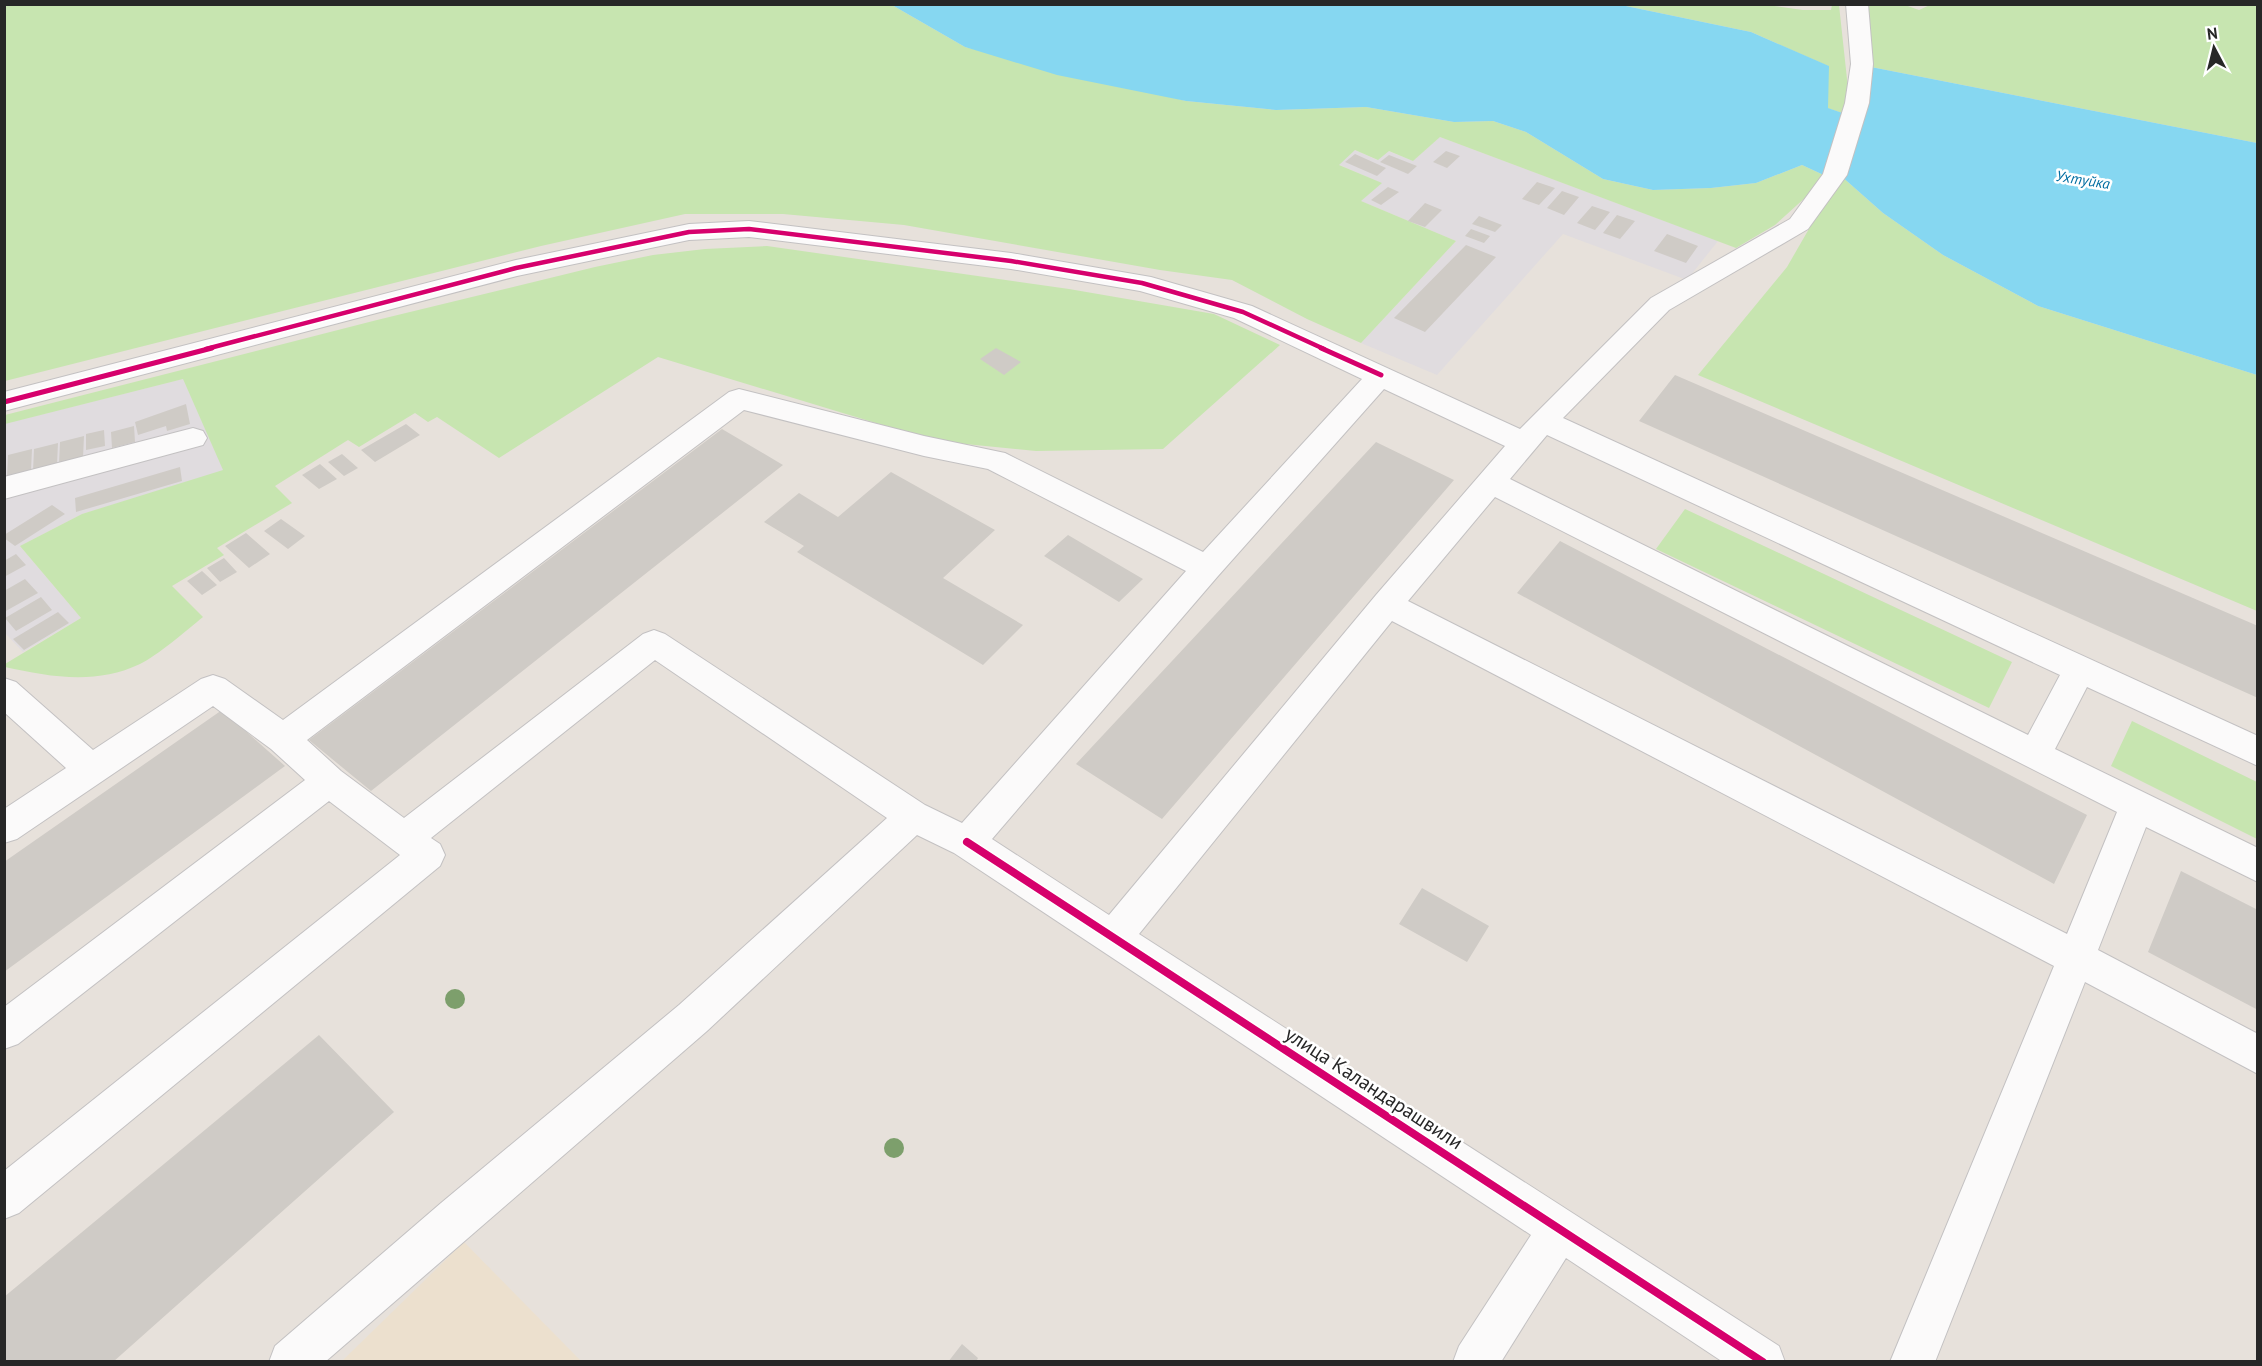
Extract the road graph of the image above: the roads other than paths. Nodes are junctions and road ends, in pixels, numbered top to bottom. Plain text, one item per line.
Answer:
1 (1857, 4) edge
2 (1381, 375) junction
3 (4, 402) edge
4 (1534, 432) junction
5 (193, 438) dead end
6 (1492, 483) junction
7 (4, 488) edge
8 (1207, 568) junction
9 (1388, 604) junction
10 (2079, 670) junction
11 (4, 691) edge
12 (283, 739) junction
13 (2036, 753) junction
14 (2258, 753) edge
15 (91, 769) junction
16 (330, 781) junction
17 (2138, 804) junction
18 (913, 816) junction
19 (4, 828) edge
20 (406, 837) junction
21 (967, 842) junction
22 (2258, 866) edge
23 (1114, 937) junction
24 (2076, 958) junction
25 (4, 1031) edge
26 (2258, 1055) edge
27 (4, 1198) edge
28 (1560, 1229) junction
29 (291, 1362) edge
30 (1475, 1362) edge
31 (1763, 1362) edge
32 (1912, 1362) edge

1 - 4 street
2 - 3 street
2 - 4 street
2 - 8 street
4 - 6 street
4 - 10 street
5 - 7 street
6 - 9 street
6 - 13 street
8 - 12 street
8 - 21 street
9 - 23 street
9 - 24 street
10 - 13 street
10 - 14 street
11 - 15 street
12 - 15 street
12 - 16 street
13 - 17 street
15 - 19 street
16 - 20 street
16 - 25 street
17 - 22 street
17 - 24 street
18 - 20 street, улица Каландарашвили
18 - 21 street, улица Каландарашвили
18 - 29 street
20 - 27 street
21 - 23 street, улица Каландарашвили
23 - 28 street, улица Каландарашвили
24 - 26 street
24 - 32 street
28 - 30 street
28 - 31 street, улица Каландарашвили

